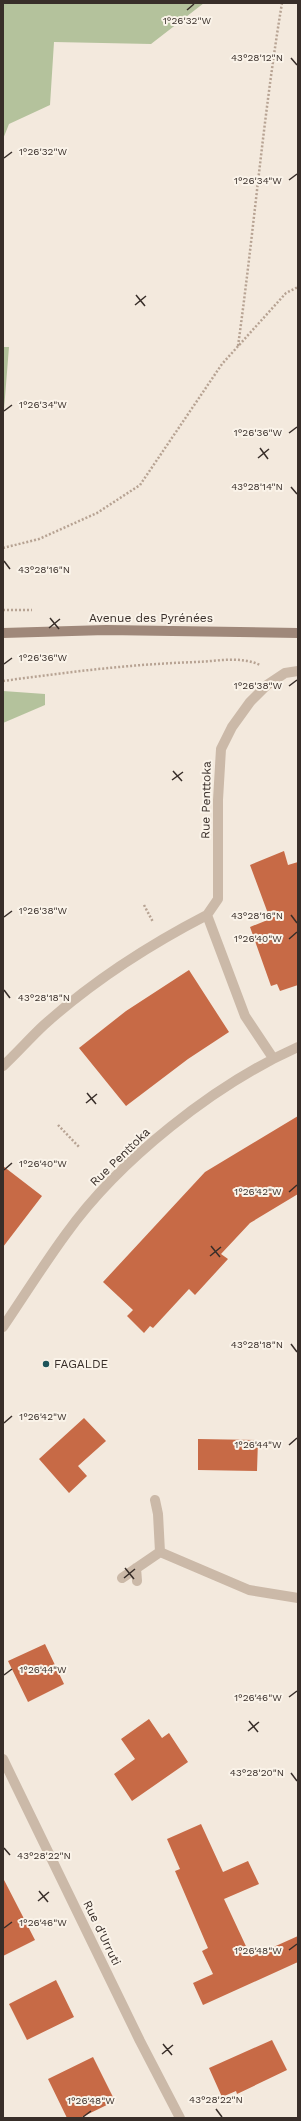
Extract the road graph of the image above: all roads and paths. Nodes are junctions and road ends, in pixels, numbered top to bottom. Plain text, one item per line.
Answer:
1 (282, 3) edge
2 (298, 287) edge
3 (238, 347) junction
4 (3, 548) edge
5 (3, 633) edge
6 (298, 633) edge
7 (261, 665) dead end
8 (298, 671) edge
9 (3, 681) edge
10 (207, 915) junction
11 (298, 1047) edge
12 (273, 1058) junction
13 (3, 1066) edge
14 (58, 1126) dead end
15 (80, 1148) dead end
16 (3, 1327) edge
17 (155, 1500) dead end
18 (160, 1552) junction
19 (136, 1568) junction
20 (122, 1578) dead end
21 (137, 1581) dead end
22 (298, 1598) edge
23 (3, 1759) edge
24 (180, 2118) edge

1 - 3 path
2 - 3 path
3 - 4 path
5 - 6 main road, Avenue des Pyrénées
7 - 9 path
8 - 10 street, Rue Penttoka
10 - 12 street
10 - 13 street, Rue Penttoka
11 - 12 street, Rue Penttoka
12 - 16 street, Rue Penttoka
14 - 15 path
17 - 18 street
18 - 19 street
18 - 22 street
19 - 20 street
19 - 21 street
23 - 24 street, Rue d'Urruti

